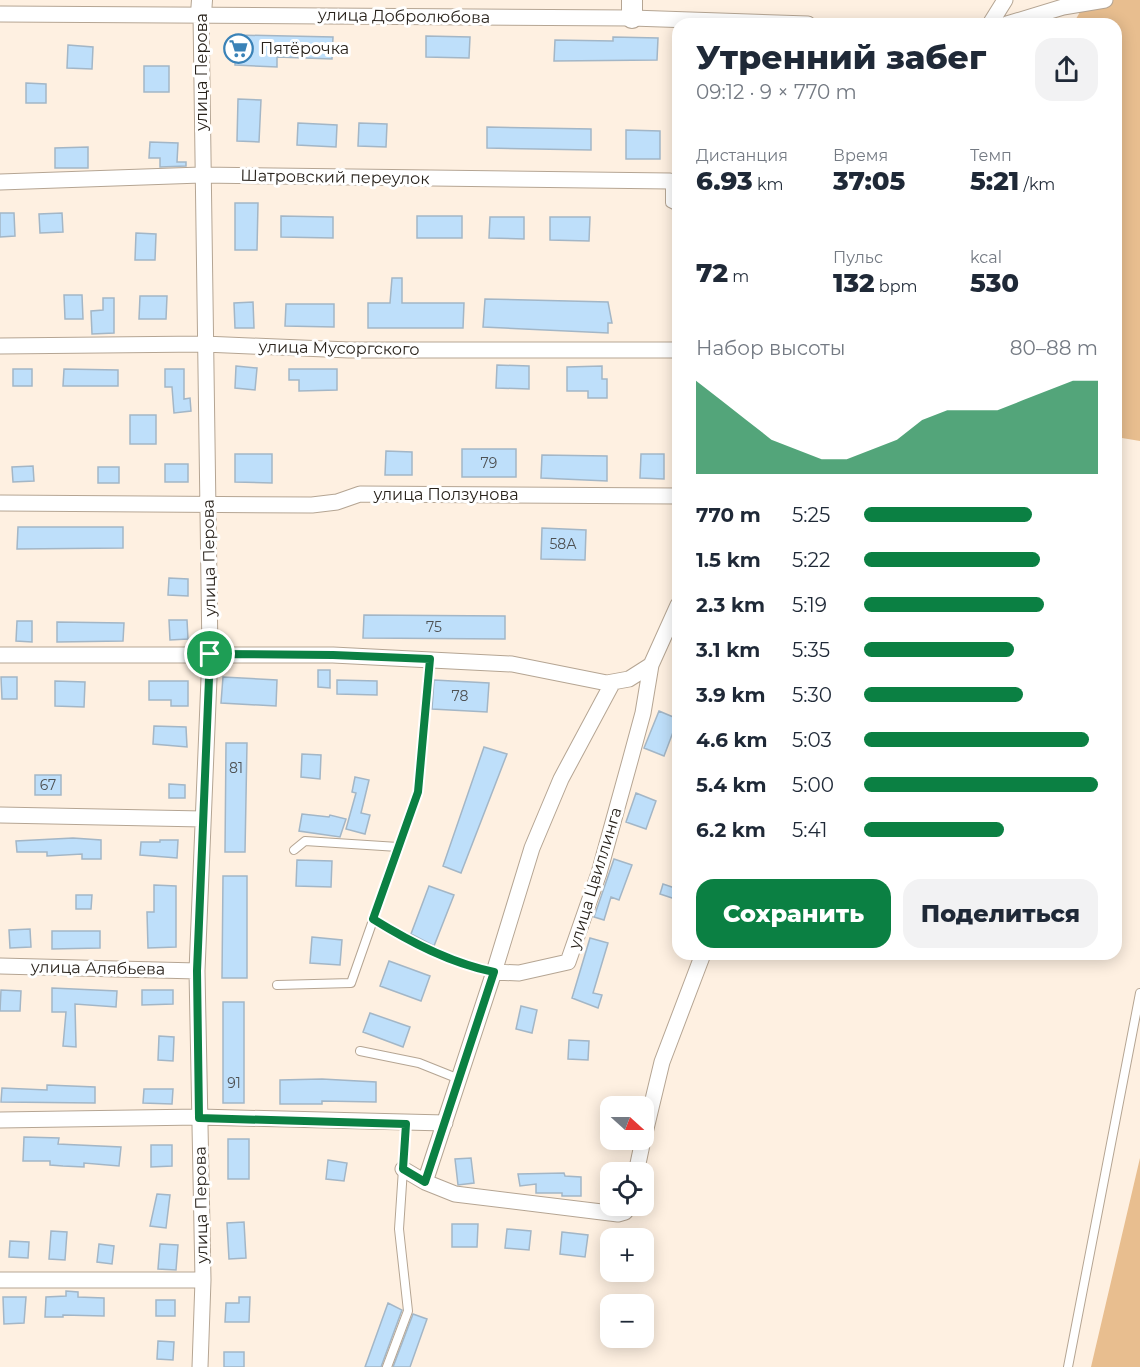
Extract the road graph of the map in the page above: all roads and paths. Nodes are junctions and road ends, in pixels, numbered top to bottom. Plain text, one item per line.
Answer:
1 (1005, 0) edge
2 (1105, 0) edge
3 (202, 7) edge
4 (632, 9) edge
5 (0, 14) edge
6 (738, 18) edge
7 (994, 18) edge
8 (1027, 18) edge
9 (201, 175) junction
10 (670, 181) joint
11 (0, 182) edge
12 (672, 204) edge
13 (204, 344) junction
14 (0, 346) edge
15 (672, 350) edge
16 (672, 496) edge
17 (0, 503) edge
18 (208, 504) junction
19 (672, 618) edge
20 (210, 654) junction
21 (0, 655) edge
22 (430, 659) junction
23 (651, 665) junction
24 (613, 682) junction
25 (0, 815) edge
26 (203, 819) junction
27 (398, 847) junction
28 (294, 850) dead end
29 (373, 919) junction
30 (701, 960) edge
31 (0, 966) edge
32 (197, 971) junction
33 (494, 972) junction
34 (277, 985) dead end
35 (1140, 993) edge
36 (360, 1051) dead end
37 (459, 1078) junction
38 (654, 1096) edge
39 (199, 1118) junction
40 (0, 1120) edge
41 (445, 1123) junction
42 (406, 1124) junction
43 (403, 1169) junction
44 (425, 1182) junction
45 (600, 1212) edge
46 (0, 1280) edge
47 (202, 1280) junction
48 (200, 1367) edge
49 (387, 1367) edge
50 (1068, 1367) edge

1 - 7 street
2 - 8 street
3 - 4 street, улица Добролюбова
3 - 5 street, улица Добролюбова
3 - 9 street, улица Перова
4 - 6 street, улица Добролюбова
9 - 10 street, Шатровский переулок
9 - 11 street, Шатровский переулок
9 - 13 street, улица Перова
10 - 12 lane
13 - 14 street, улица Мусоргского
13 - 15 street, улица Мусоргского
13 - 18 street, улица Перова
16 - 18 street, улица Ползунова
17 - 18 street, улица Ползунова
18 - 20 street, улица Перова
19 - 23 street, улица Цвиллинга
20 - 21 street
20 - 22 street
20 - 26 street, улица Перова
22 - 24 street
22 - 27 lane
23 - 24 street
23 - 33 street, улица Цвиллинга
24 - 33 street
25 - 26 street
26 - 32 street, улица Перова
27 - 28 lane
27 - 29 lane
29 - 33 lane
29 - 34 lane
30 - 38 street
31 - 32 street, улица Алябьева
32 - 39 street, улица Перова
33 - 37 street
35 - 50 lane
36 - 37 lane
37 - 41 street
39 - 40 street
39 - 42 street
39 - 47 street, улица Перова
41 - 42 street
41 - 44 street
42 - 43 lane
43 - 44 street
43 - 49 lane
44 - 45 street
46 - 47 street
47 - 48 street, улица Перова

